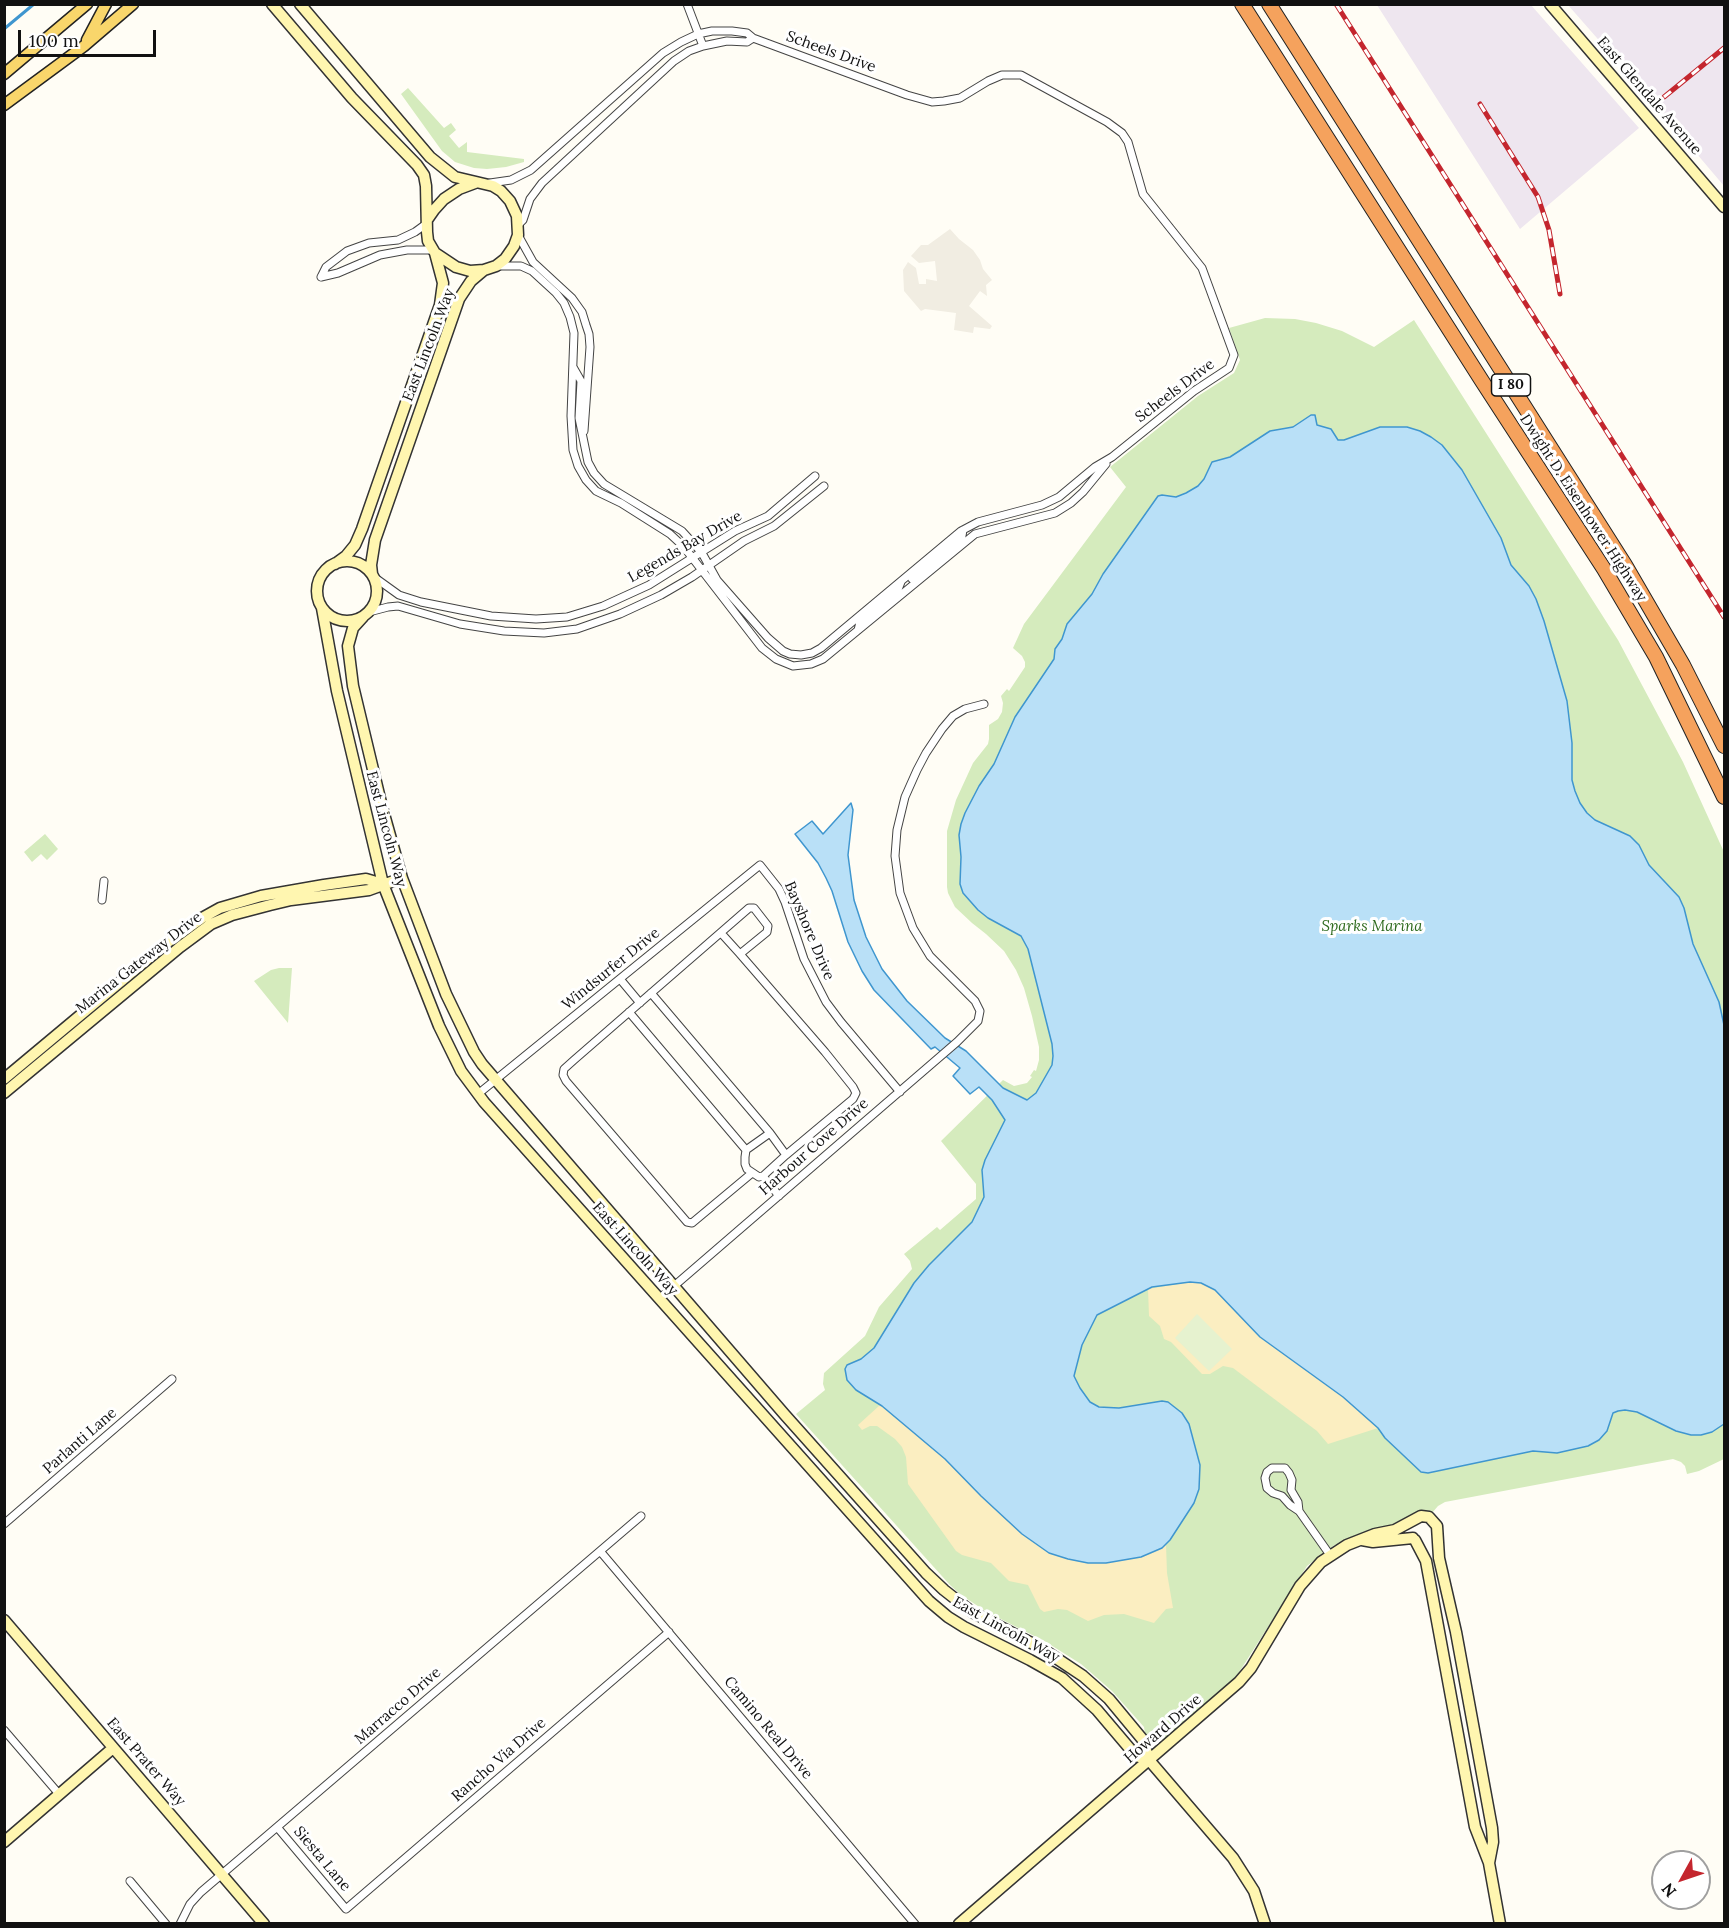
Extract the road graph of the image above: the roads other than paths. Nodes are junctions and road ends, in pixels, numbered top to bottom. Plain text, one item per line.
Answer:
1 (87, 4) edge
2 (106, 4) edge
3 (133, 4) edge
4 (272, 4) edge
5 (300, 4) edge
6 (687, 4) edge
7 (1233, 4) edge
8 (1242, 4) edge
9 (1269, 4) edge
10 (1275, 4) edge
11 (1550, 4) edge
12 (1285, 31) junction
13 (698, 34) junction
14 (753, 38) junction
15 (1268, 45) junction
16 (84, 46) junction
17 (703, 46) junction
18 (4, 74) edge
19 (4, 105) edge
20 (480, 183) junction
21 (1725, 207) edge
22 (427, 222) junction
23 (518, 230) junction
24 (434, 252) junction
25 (496, 266) junction
26 (484, 270) junction
27 (573, 367) junction
28 (584, 436) junction
29 (1112, 458) junction
30 (588, 462) junction
31 (578, 466) junction
32 (815, 476) dead end
33 (824, 486) dead end
34 (963, 530) junction
35 (702, 553) junction
36 (693, 559) junction
37 (334, 564) junction
38 (712, 564) junction
39 (701, 570) junction
40 (373, 576) junction
41 (901, 582) junction
42 (908, 589) junction
43 (322, 608) junction
44 (366, 615) junction
45 (858, 630) junction
46 (984, 704) dead end
47 (1725, 746) edge
48 (1725, 797) edge
49 (760, 866) joint
50 (402, 878) junction
51 (104, 881) dead end
52 (383, 884) junction
53 (102, 900) dead end
54 (721, 933) junction
55 (740, 954) junction
56 (620, 979) junction
57 (651, 993) junction
58 (640, 1003) junction
59 (629, 1012) junction
60 (4, 1079) edge
61 (495, 1080) junction
62 (900, 1092) junction
63 (4, 1093) edge
64 (478, 1094) junction
65 (770, 1133) junction
66 (746, 1150) junction
67 (786, 1155) junction
68 (752, 1173) junction
69 (763, 1176) junction
70 (779, 1196) junction
71 (674, 1286) junction
72 (659, 1299) junction
73 (172, 1379) dead end
74 (1299, 1510) junction
75 (641, 1516) dead end
76 (1414, 1520) junction
77 (4, 1524) edge
78 (1437, 1534) junction
79 (1414, 1539) junction
80 (1362, 1540) junction
81 (600, 1551) junction
82 (1330, 1555) junction
83 (4, 1620) edge
84 (669, 1632) junction
85 (1455, 1632) junction
86 (1440, 1635) junction
87 (4, 1730) edge
88 (113, 1748) junction
89 (1478, 1753) junction
90 (1462, 1756) junction
91 (1149, 1760) junction
92 (59, 1794) junction
93 (277, 1827) junction
94 (4, 1842) edge
95 (1489, 1863) junction
96 (222, 1874) junction
97 (130, 1881) dead end
98 (346, 1909) joint
99 (166, 1923) edge
100 (180, 1923) edge
101 (264, 1923) edge
102 (915, 1923) edge
103 (959, 1923) edge
104 (1265, 1923) edge
105 (1500, 1923) edge

1 - 18 main road
2 - 16 main road
3 - 16 main road
4 - 22 street
5 - 20 street
6 - 13 street
7 - 15 highway
8 - 15 highway, Dwight D. Eisenhower Highway / I 80
9 - 12 highway, Dwight D. Eisenhower Highway / I 80
10 - 12 highway
11 - 21 street, East Glendale Avenue
12 - 47 highway, Dwight D. Eisenhower Highway / I 80
13 - 14 street, Scheels Drive
13 - 17 street
13 - 20 street, Scheels Drive
14 - 17 street, Scheels Drive
14 - 29 street, Scheels Drive
15 - 48 highway, Dwight D. Eisenhower Highway / I 80
16 - 19 main road
17 - 23 street, Scheels Drive
20 - 22 street
20 - 23 street
22 - 24 street
22 - 24 street
23 - 25 street
23 - 28 street
24 - 26 street
24 - 37 street, East Lincoln Way
25 - 26 street
25 - 27 street
26 - 40 street, East Lincoln Way
27 - 28 street
27 - 31 street
28 - 30 street
29 - 34 street, Scheels Drive
29 - 42 street
30 - 31 street
30 - 35 street, Scheels Drive
31 - 36 street
32 - 35 street, Legends Bay Drive
33 - 38 street, Legends Bay Drive
34 - 41 street, Scheels Drive
34 - 42 street
35 - 36 street, Legends Bay Drive
35 - 38 street, Scheels Drive
36 - 39 street
36 - 40 street, Legends Bay Drive
37 - 40 street
37 - 43 street
38 - 39 street, Legends Bay Drive
38 - 41 street, Scheels Drive
39 - 44 street, Legends Bay Drive
39 - 45 street
40 - 44 street
41 - 45 street
42 - 45 street
43 - 44 street
43 - 52 street, East Lincoln Way
44 - 50 street, East Lincoln Way
46 - 62 street, Harbour Cove Drive
49 - 56 street, Windsurfer Drive
49 - 62 street, Bayshore Drive
50 - 52 street, Marina Gateway Drive
50 - 61 street, East Lincoln Way
51 - 53 street
52 - 60 street, Marina Gateway Drive
52 - 63 street, Marina Gateway Drive
52 - 64 street, East Lincoln Way
54 - 55 street
54 - 55 street
54 - 57 street
55 - 67 street
56 - 58 street
56 - 61 street, Windsurfer Drive
57 - 58 street
57 - 65 street
58 - 59 street
59 - 66 street
59 - 68 street
61 - 64 street, Windsurfer Drive
61 - 71 street, East Lincoln Way
62 - 70 street, Harbour Cove Drive
64 - 72 street, East Lincoln Way
65 - 66 street
65 - 67 street
66 - 68 street
67 - 69 street
68 - 69 street
69 - 70 street
70 - 71 street, Harbour Cove Drive
71 - 72 street, Harbour Cove Drive
71 - 91 street, East Lincoln Way
72 - 91 street, East Lincoln Way
73 - 77 street, Parlanti Lane
74 - 74 street
74 - 82 street
75 - 81 street, Marracco Drive
76 - 78 street
76 - 79 street
76 - 80 street, Howard Drive
78 - 79 street
78 - 85 street
79 - 80 street, Howard Drive
79 - 86 street
80 - 82 street, Howard Drive
81 - 84 street, Camino Real Drive
81 - 93 street, Marracco Drive
82 - 91 street, Howard Drive
83 - 88 street, East Prater Way
84 - 98 street, Rancho Via Drive
84 - 102 street, Camino Real Drive
85 - 86 street
85 - 89 street
86 - 90 street
87 - 92 street
88 - 92 street
88 - 96 street, East Prater Way
89 - 90 street
89 - 95 street
90 - 95 street
91 - 103 street, Howard Drive
91 - 104 street, East Lincoln Way
92 - 94 street
93 - 96 street, Marracco Drive
93 - 98 street, Siesta Lane
95 - 105 street
96 - 100 street, Marracco Drive
96 - 101 street, East Prater Way
97 - 99 street

